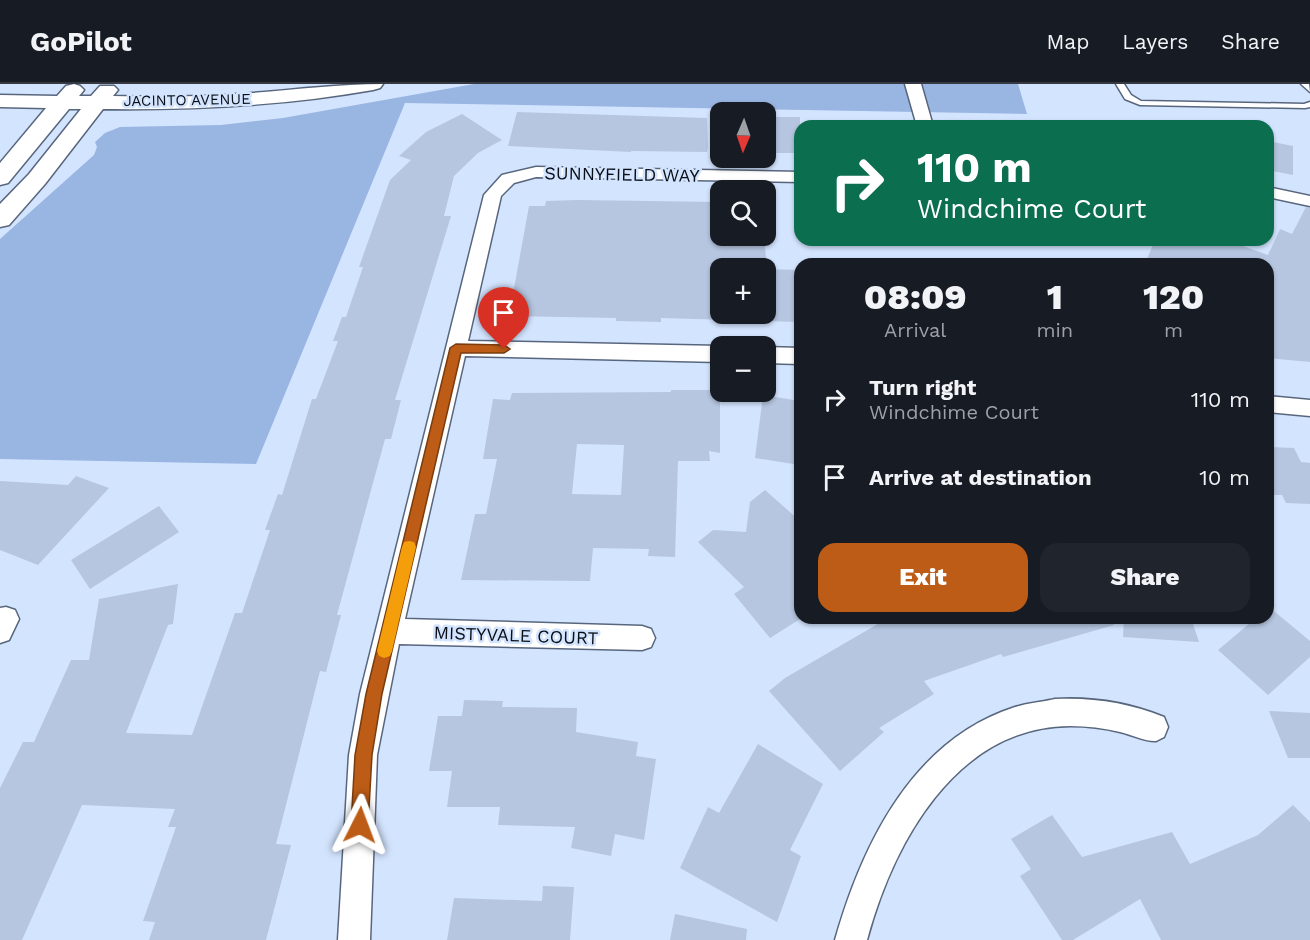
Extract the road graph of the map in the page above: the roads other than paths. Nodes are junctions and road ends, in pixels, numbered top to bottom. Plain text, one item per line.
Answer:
1 (78, 84) edge
2 (374, 84) edge
3 (913, 84) edge
4 (1120, 84) edge
5 (1305, 84) edge
6 (1310, 90) edge
7 (105, 93) edge
8 (0, 101) edge
9 (63, 102) junction
10 (1310, 104) edge
11 (923, 120) edge
12 (794, 177) edge
13 (0, 178) edge
14 (1274, 193) edge
15 (1310, 201) edge
16 (0, 219) edge
17 (456, 348) junction
18 (710, 354) edge
19 (776, 355) edge
20 (794, 356) edge
21 (1274, 405) edge
22 (1310, 408) edge
23 (0, 620) edge
24 (0, 631) edge
25 (389, 631) junction
26 (642, 638) dead end
27 (1154, 727) dead end
28 (354, 940) edge
29 (851, 940) edge

1 - 9 street
2 - 7 street, JACINTO AVENUE
3 - 11 street
4 - 10 lane
5 - 6 lane
7 - 9 street, JACINTO AVENUE
7 - 16 street
8 - 9 street, JACINTO AVENUE
9 - 13 street
12 - 17 street, SUNNYFIELD WAY
14 - 15 street
17 - 18 street
17 - 25 street, SUNNYFIELD WAY
19 - 20 street
21 - 22 street
23 - 24 street
25 - 26 street, MISTYVALE COURT
25 - 28 street, SUNNYFIELD WAY
27 - 29 street

